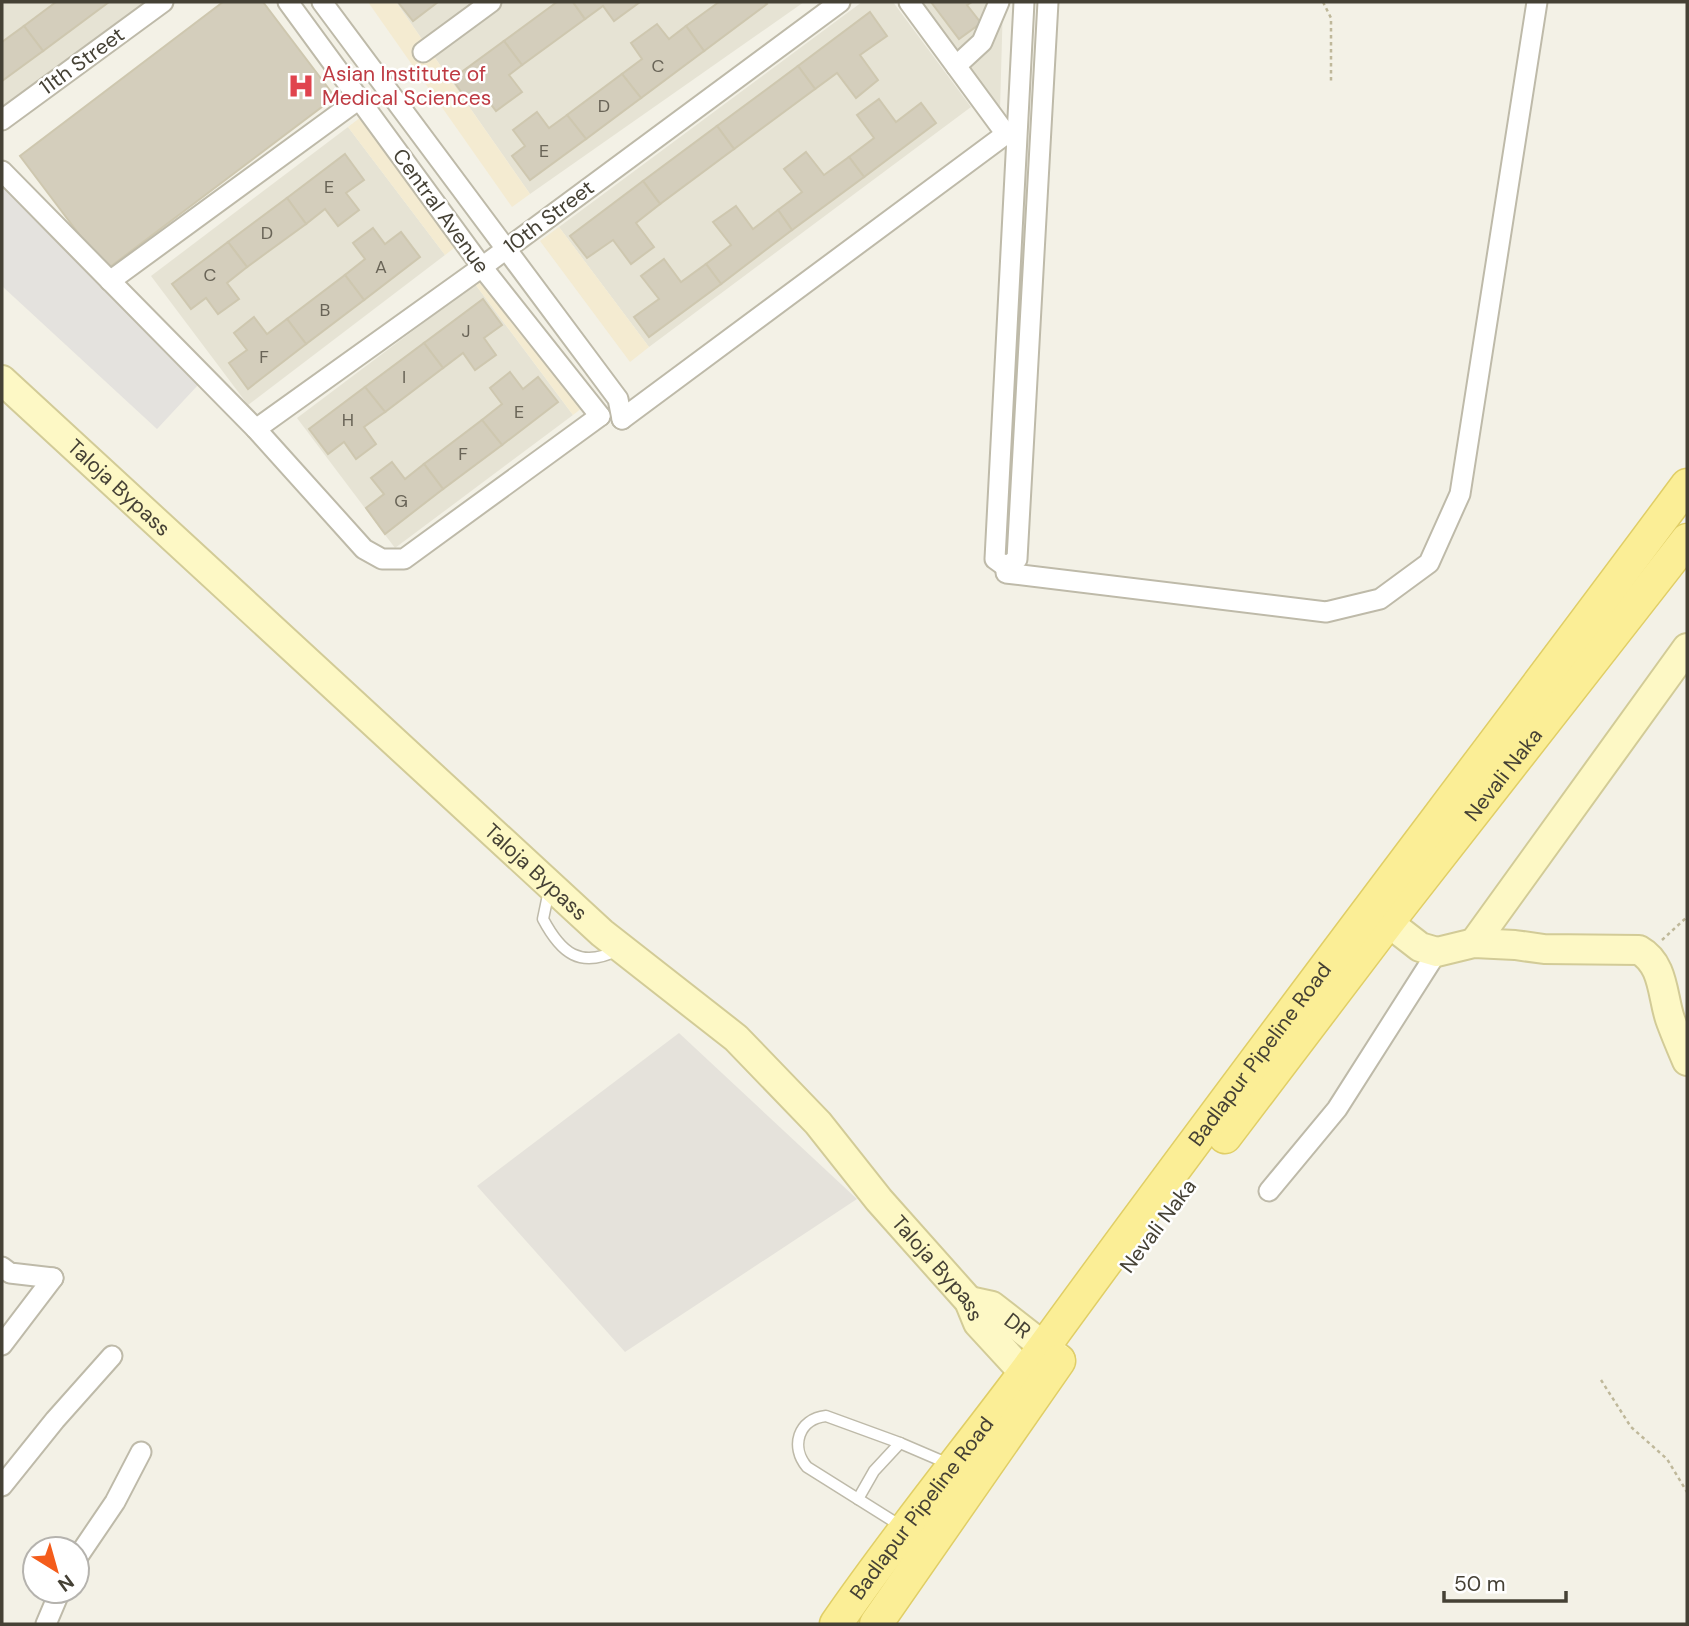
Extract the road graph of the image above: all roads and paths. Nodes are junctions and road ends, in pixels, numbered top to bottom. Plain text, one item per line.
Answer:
1 (163, 2) edge
2 (288, 2) edge
3 (322, 2) edge
4 (492, 2) edge
5 (840, 2) edge
6 (909, 2) edge
7 (999, 2) edge
8 (1024, 2) edge
9 (1048, 2) edge
10 (1323, 2) edge
11 (1537, 2) edge
12 (423, 52) dead end
13 (956, 66) junction
14 (1331, 84) dead end
15 (359, 99) junction
16 (2, 120) edge
17 (2, 171) edge
18 (506, 248) junction
19 (482, 267) junction
20 (110, 281) junction
21 (2, 380) edge
22 (600, 416) junction
23 (622, 419) junction
24 (256, 429) junction
25 (1687, 485) edge
26 (1687, 540) edge
27 (1006, 567) junction
28 (1687, 648) edge
29 (551, 886) junction
30 (1380, 915) junction
31 (1687, 917) edge
32 (1474, 943) junction
33 (622, 948) junction
34 (1437, 952) junction
35 (1646, 954) junction
36 (1684, 1047) edge
37 (1269, 1191) dead end
38 (2, 1267) edge
39 (969, 1301) junction
40 (2, 1345) edge
41 (1052, 1353) junction
42 (112, 1356) dead end
43 (1032, 1380) junction
44 (1601, 1380) dead end
45 (900, 1443) junction
46 (141, 1452) dead end
47 (953, 1465) junction
48 (2, 1486) edge
49 (1687, 1492) edge
50 (858, 1499) junction
51 (905, 1528) junction
52 (91, 1537) edge
53 (54, 1605) edge
54 (46, 1624) edge
55 (836, 1624) edge
56 (876, 1624) edge

1 - 16 street, 11th Street
2 - 15 street, Central Avenue
3 - 18 street, Central Avenue
4 - 12 street
5 - 18 street, 10th Street
6 - 13 street
7 - 13 street
8 - 27 street
9 - 27 street
10 - 14 path
11 - 27 street
13 - 23 street
15 - 19 street, Central Avenue
15 - 20 street
17 - 20 street
18 - 19 street, 10th Street
18 - 23 street, Central Avenue
19 - 22 street, Central Avenue
19 - 24 street, 10th Street
20 - 24 street
21 - 29 main road, Taloja Bypass
22 - 23 street
22 - 24 street
25 - 30 main road
26 - 30 main road, Nevali Naka
28 - 32 main road
29 - 33 main road, Taloja Bypass
29 - 33 lane
30 - 34 main road
30 - 41 main road, Nevali Naka
31 - 35 path
32 - 34 main road
32 - 35 main road
33 - 39 main road, Taloja Bypass
34 - 37 street
35 - 36 main road
38 - 40 street
39 - 41 main road, DR
39 - 43 main road, Taloja Bypass
41 - 43 main road, Nevali Naka
42 - 48 street
43 - 47 main road, Badlapur Pipeline Road
43 - 56 main road, Nevali Naka
44 - 49 path
45 - 47 lane
45 - 50 lane
45 - 50 lane
46 - 52 street
47 - 51 main road, Badlapur Pipeline Road
50 - 51 lane
51 - 55 main road, Badlapur Pipeline Road
53 - 54 street

